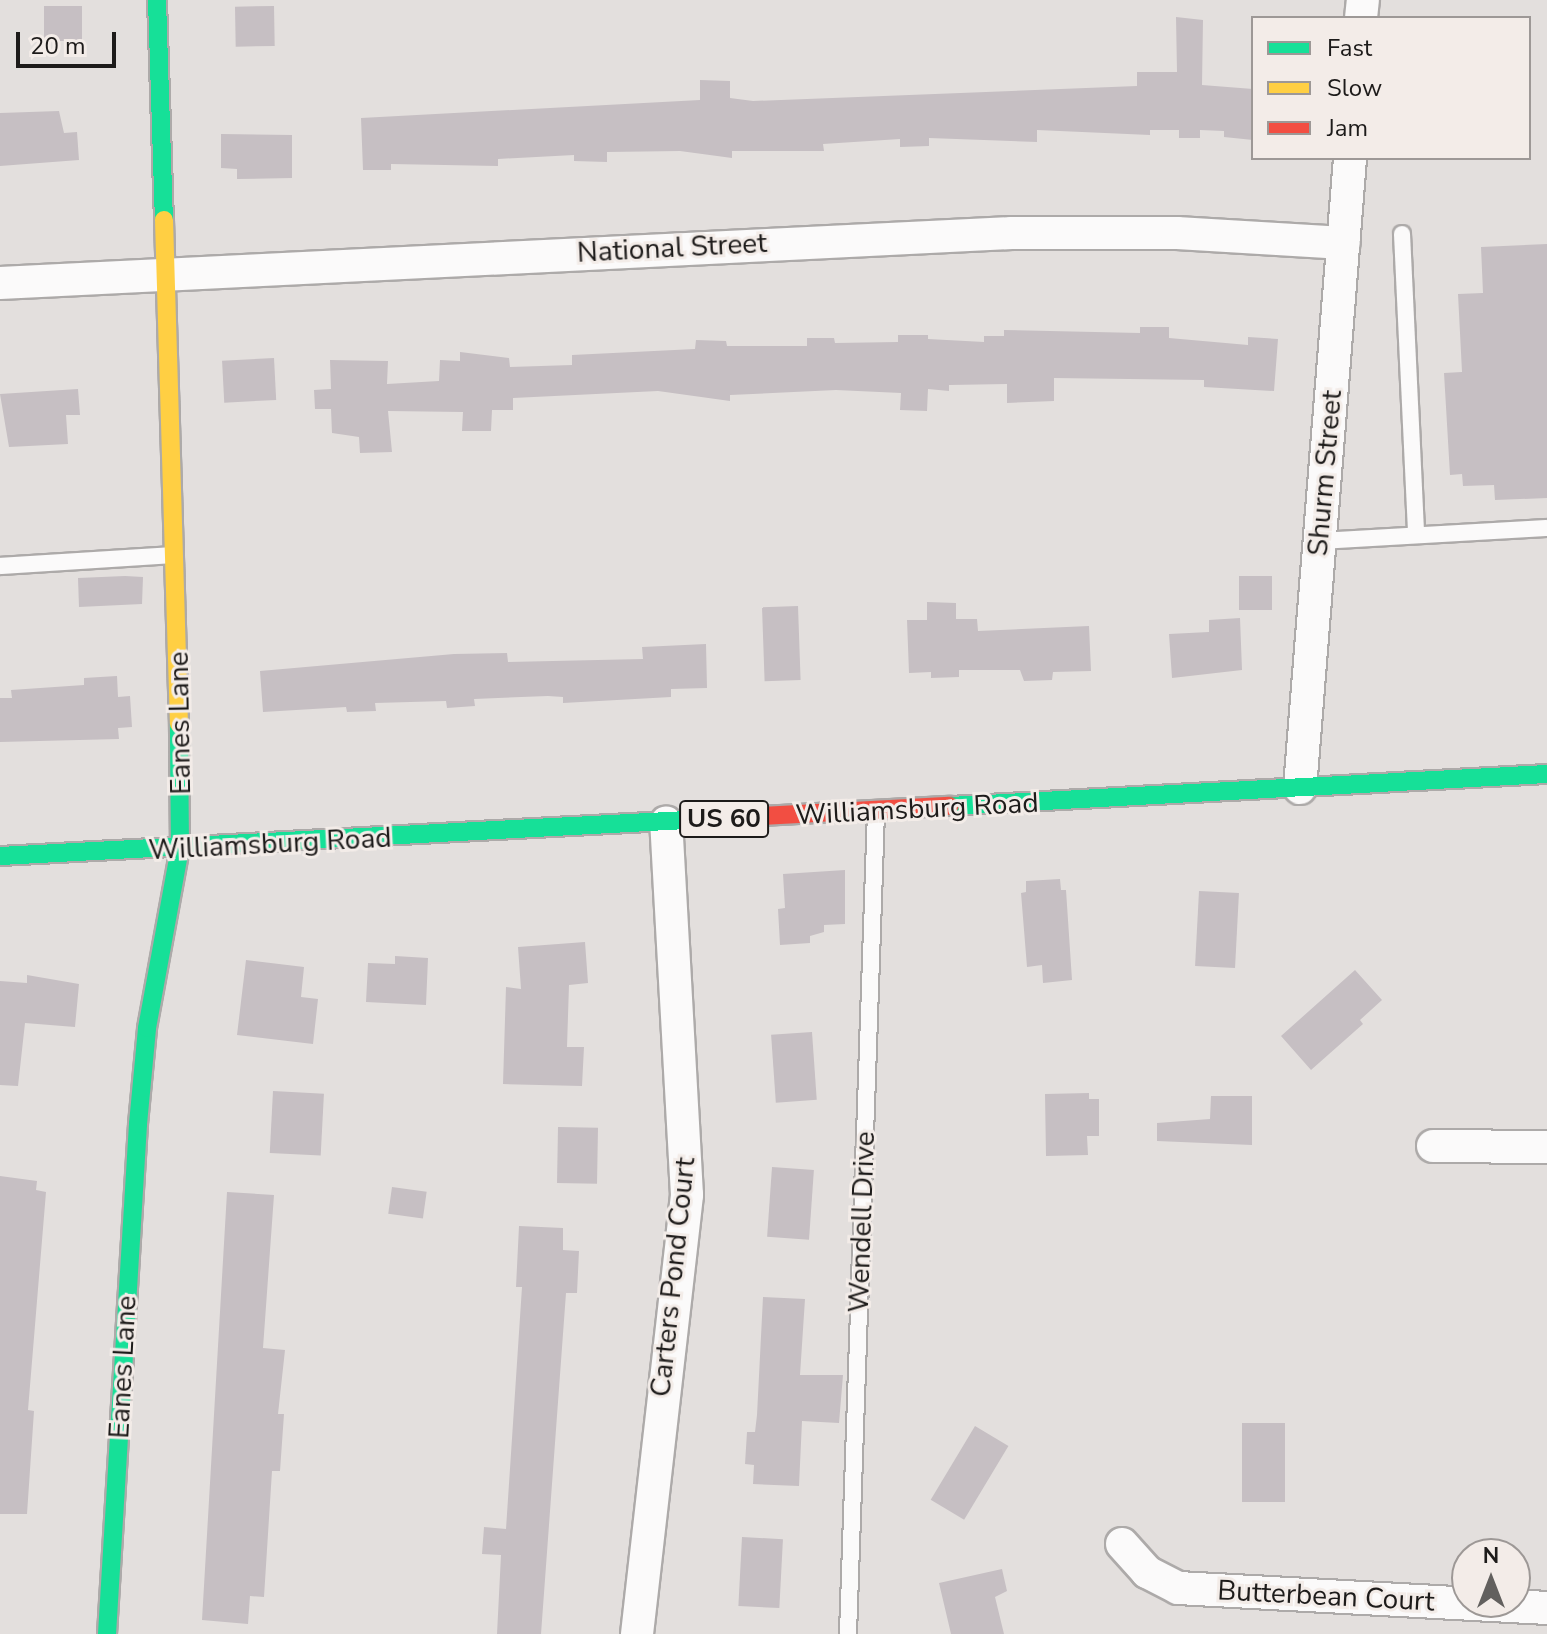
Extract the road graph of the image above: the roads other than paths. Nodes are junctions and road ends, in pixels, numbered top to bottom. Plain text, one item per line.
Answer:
1 (157, 0) edge
2 (1350, 160) edge
3 (1402, 234) dead end
4 (1344, 243) junction
5 (167, 272) junction
6 (0, 283) edge
7 (1547, 528) edge
8 (1416, 535) junction
9 (1319, 541) junction
10 (176, 555) junction
11 (0, 566) edge
12 (1547, 774) edge
13 (1300, 788) junction
14 (876, 811) junction
15 (666, 823) junction
16 (180, 849) junction
17 (0, 856) edge
18 (1433, 1146) dead end
19 (1547, 1147) edge
20 (1122, 1544) dead end
21 (1547, 1608) edge
22 (107, 1634) edge
23 (637, 1634) edge
24 (848, 1634) edge

1 - 5 street, Eanes Lane
2 - 4 street, Shurm Street
3 - 8 lane
4 - 5 street, National Street
4 - 9 street, Shurm Street
5 - 6 street, National Street
5 - 10 street, Eanes Lane
7 - 8 lane
8 - 9 lane
9 - 13 street, Shurm Street
10 - 11 lane
10 - 16 street, Eanes Lane
12 - 13 street, Williamsburg Road / US 60
13 - 14 street, Williamsburg Road / US 60
14 - 15 street, Williamsburg Road / US 60
14 - 24 lane, Wendell Drive
15 - 16 street, Williamsburg Road / US 60
15 - 23 street, Carters Pond Court
16 - 17 street, Williamsburg Road / US 60
16 - 22 street, Eanes Lane
18 - 19 street
20 - 21 street, Butterbean Court

